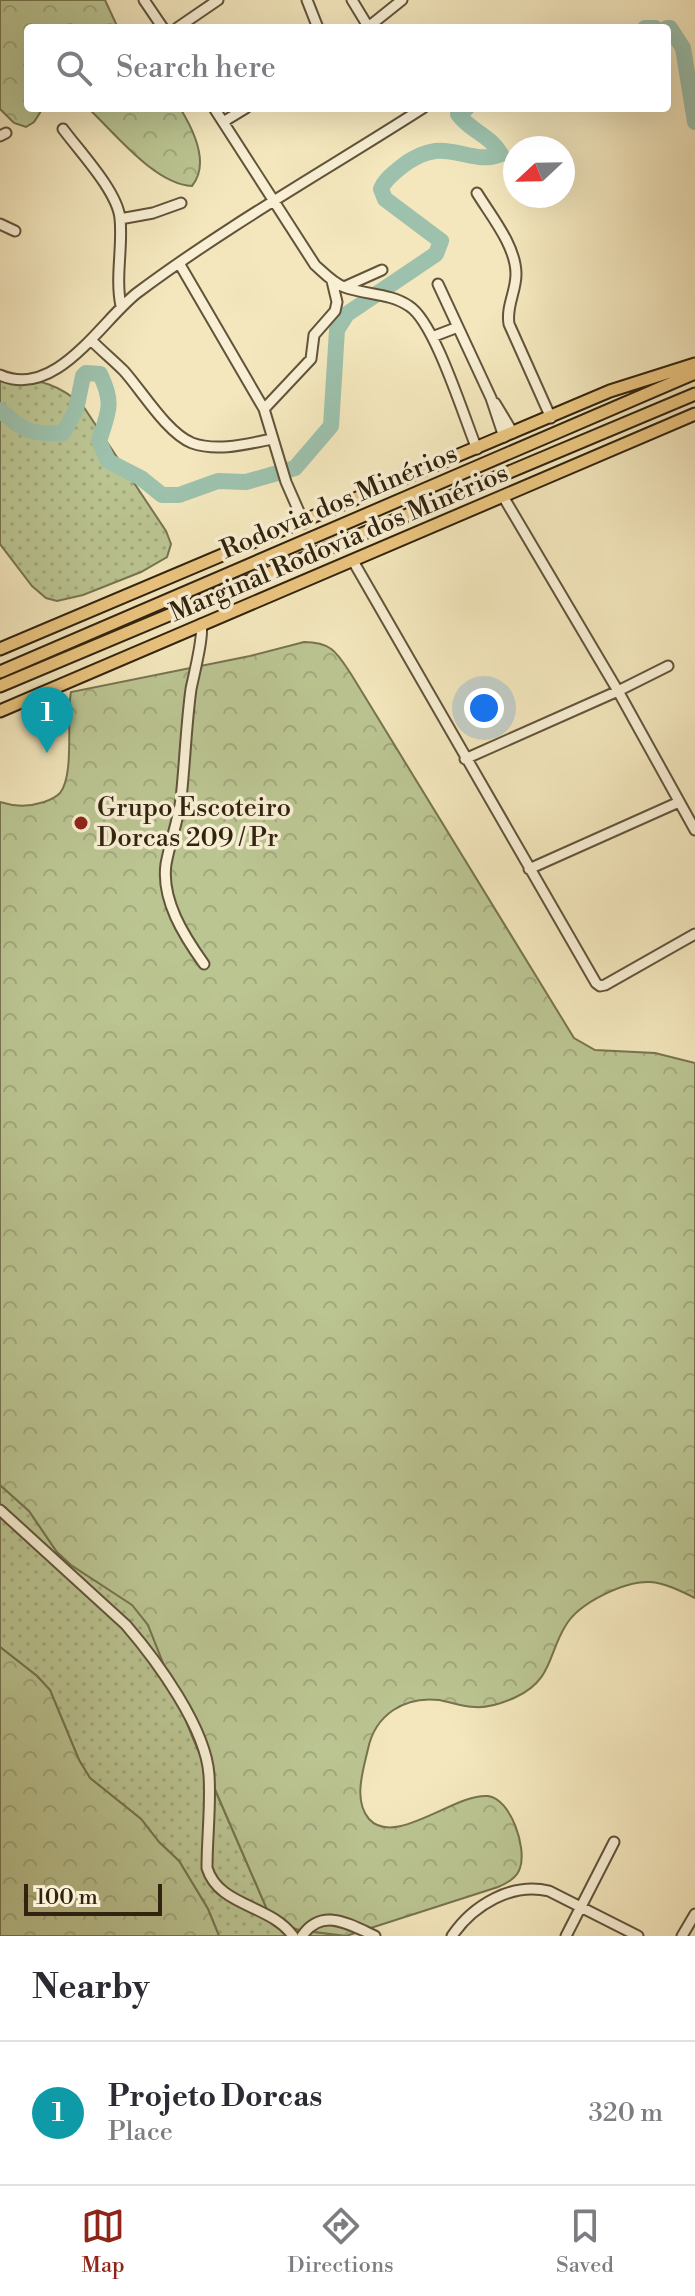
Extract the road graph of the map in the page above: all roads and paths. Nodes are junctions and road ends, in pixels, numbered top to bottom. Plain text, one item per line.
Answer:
1 (144, 0) edge
2 (218, 0) edge
3 (307, 0) edge
4 (352, 0) edge
5 (402, 0) edge
6 (160, 24) edge
7 (183, 24) edge
8 (316, 24) edge
9 (366, 24) edge
10 (373, 24) edge
11 (217, 112) edge
12 (239, 112) edge
13 (416, 112) edge
14 (223, 122) junction
15 (63, 129) dead end
16 (477, 193) dead end
17 (274, 202) junction
18 (181, 203) dead end
19 (120, 219) junction
20 (0, 224) edge
21 (15, 231) dead end
22 (179, 263) junction
23 (382, 270) dead end
24 (332, 281) junction
25 (438, 284) dead end
26 (344, 287) junction
27 (121, 306) junction
28 (458, 327) junction
29 (432, 337) junction
30 (92, 341) junction
31 (695, 364) edge
32 (695, 373) edge
33 (0, 375) edge
34 (695, 394) edge
35 (264, 409) junction
36 (695, 414) edge
37 (551, 418) junction
38 (509, 435) junction
39 (272, 439) junction
40 (477, 449) junction
41 (504, 498) junction
42 (304, 523) junction
43 (353, 561) junction
44 (201, 624) junction
45 (0, 649) edge
46 (668, 666) dead end
47 (0, 672) edge
48 (0, 686) edge
49 (618, 691) junction
50 (0, 711) edge
51 (465, 759) junction
52 (679, 802) junction
53 (695, 830) edge
54 (529, 869) junction
55 (695, 934) edge
56 (204, 964) dead end
57 (0, 1510) edge
58 (614, 1842) dead end
59 (580, 1907) junction
60 (695, 1914) edge
61 (293, 1936) edge
62 (302, 1936) edge
63 (375, 1936) edge
64 (452, 1936) edge
65 (566, 1936) edge
66 (638, 1936) edge
67 (682, 1936) edge

1 - 6 street
2 - 7 street
3 - 8 street
4 - 9 street
5 - 10 street
11 - 14 street
12 - 14 street
13 - 17 street
14 - 17 street
15 - 19 street
16 - 37 street
17 - 22 street
17 - 24 street
18 - 19 street
19 - 27 street
20 - 21 street
22 - 27 street
22 - 35 street
23 - 26 street
24 - 26 street
24 - 35 street
25 - 28 street
26 - 29 street
27 - 30 street
28 - 29 street
28 - 38 street
29 - 40 street
30 - 33 street
30 - 39 street
31 - 37 main road, Marginal Rodovia dos Minérios
32 - 47 main road, Rodovia dos Minérios
34 - 48 main road, Rodovia dos Minérios
35 - 39 street
36 - 41 main road, Marginal Rodovia dos Minérios
37 - 38 main road, Marginal Rodovia dos Minérios
38 - 40 main road, Marginal Rodovia dos Minérios
39 - 42 street
40 - 42 main road, Marginal Rodovia dos Minérios
41 - 43 main road, Marginal Rodovia dos Minérios
41 - 49 street
42 - 45 main road, Marginal Rodovia dos Minérios
43 - 44 main road, Marginal Rodovia dos Minérios
43 - 51 street
44 - 50 main road, Marginal Rodovia dos Minérios
44 - 56 street
46 - 49 street
49 - 51 street
49 - 52 street
51 - 54 street
52 - 53 street
52 - 54 street
54 - 55 street
57 - 61 street
58 - 59 street
59 - 64 street
59 - 65 street
59 - 66 street
60 - 67 street
62 - 63 street

